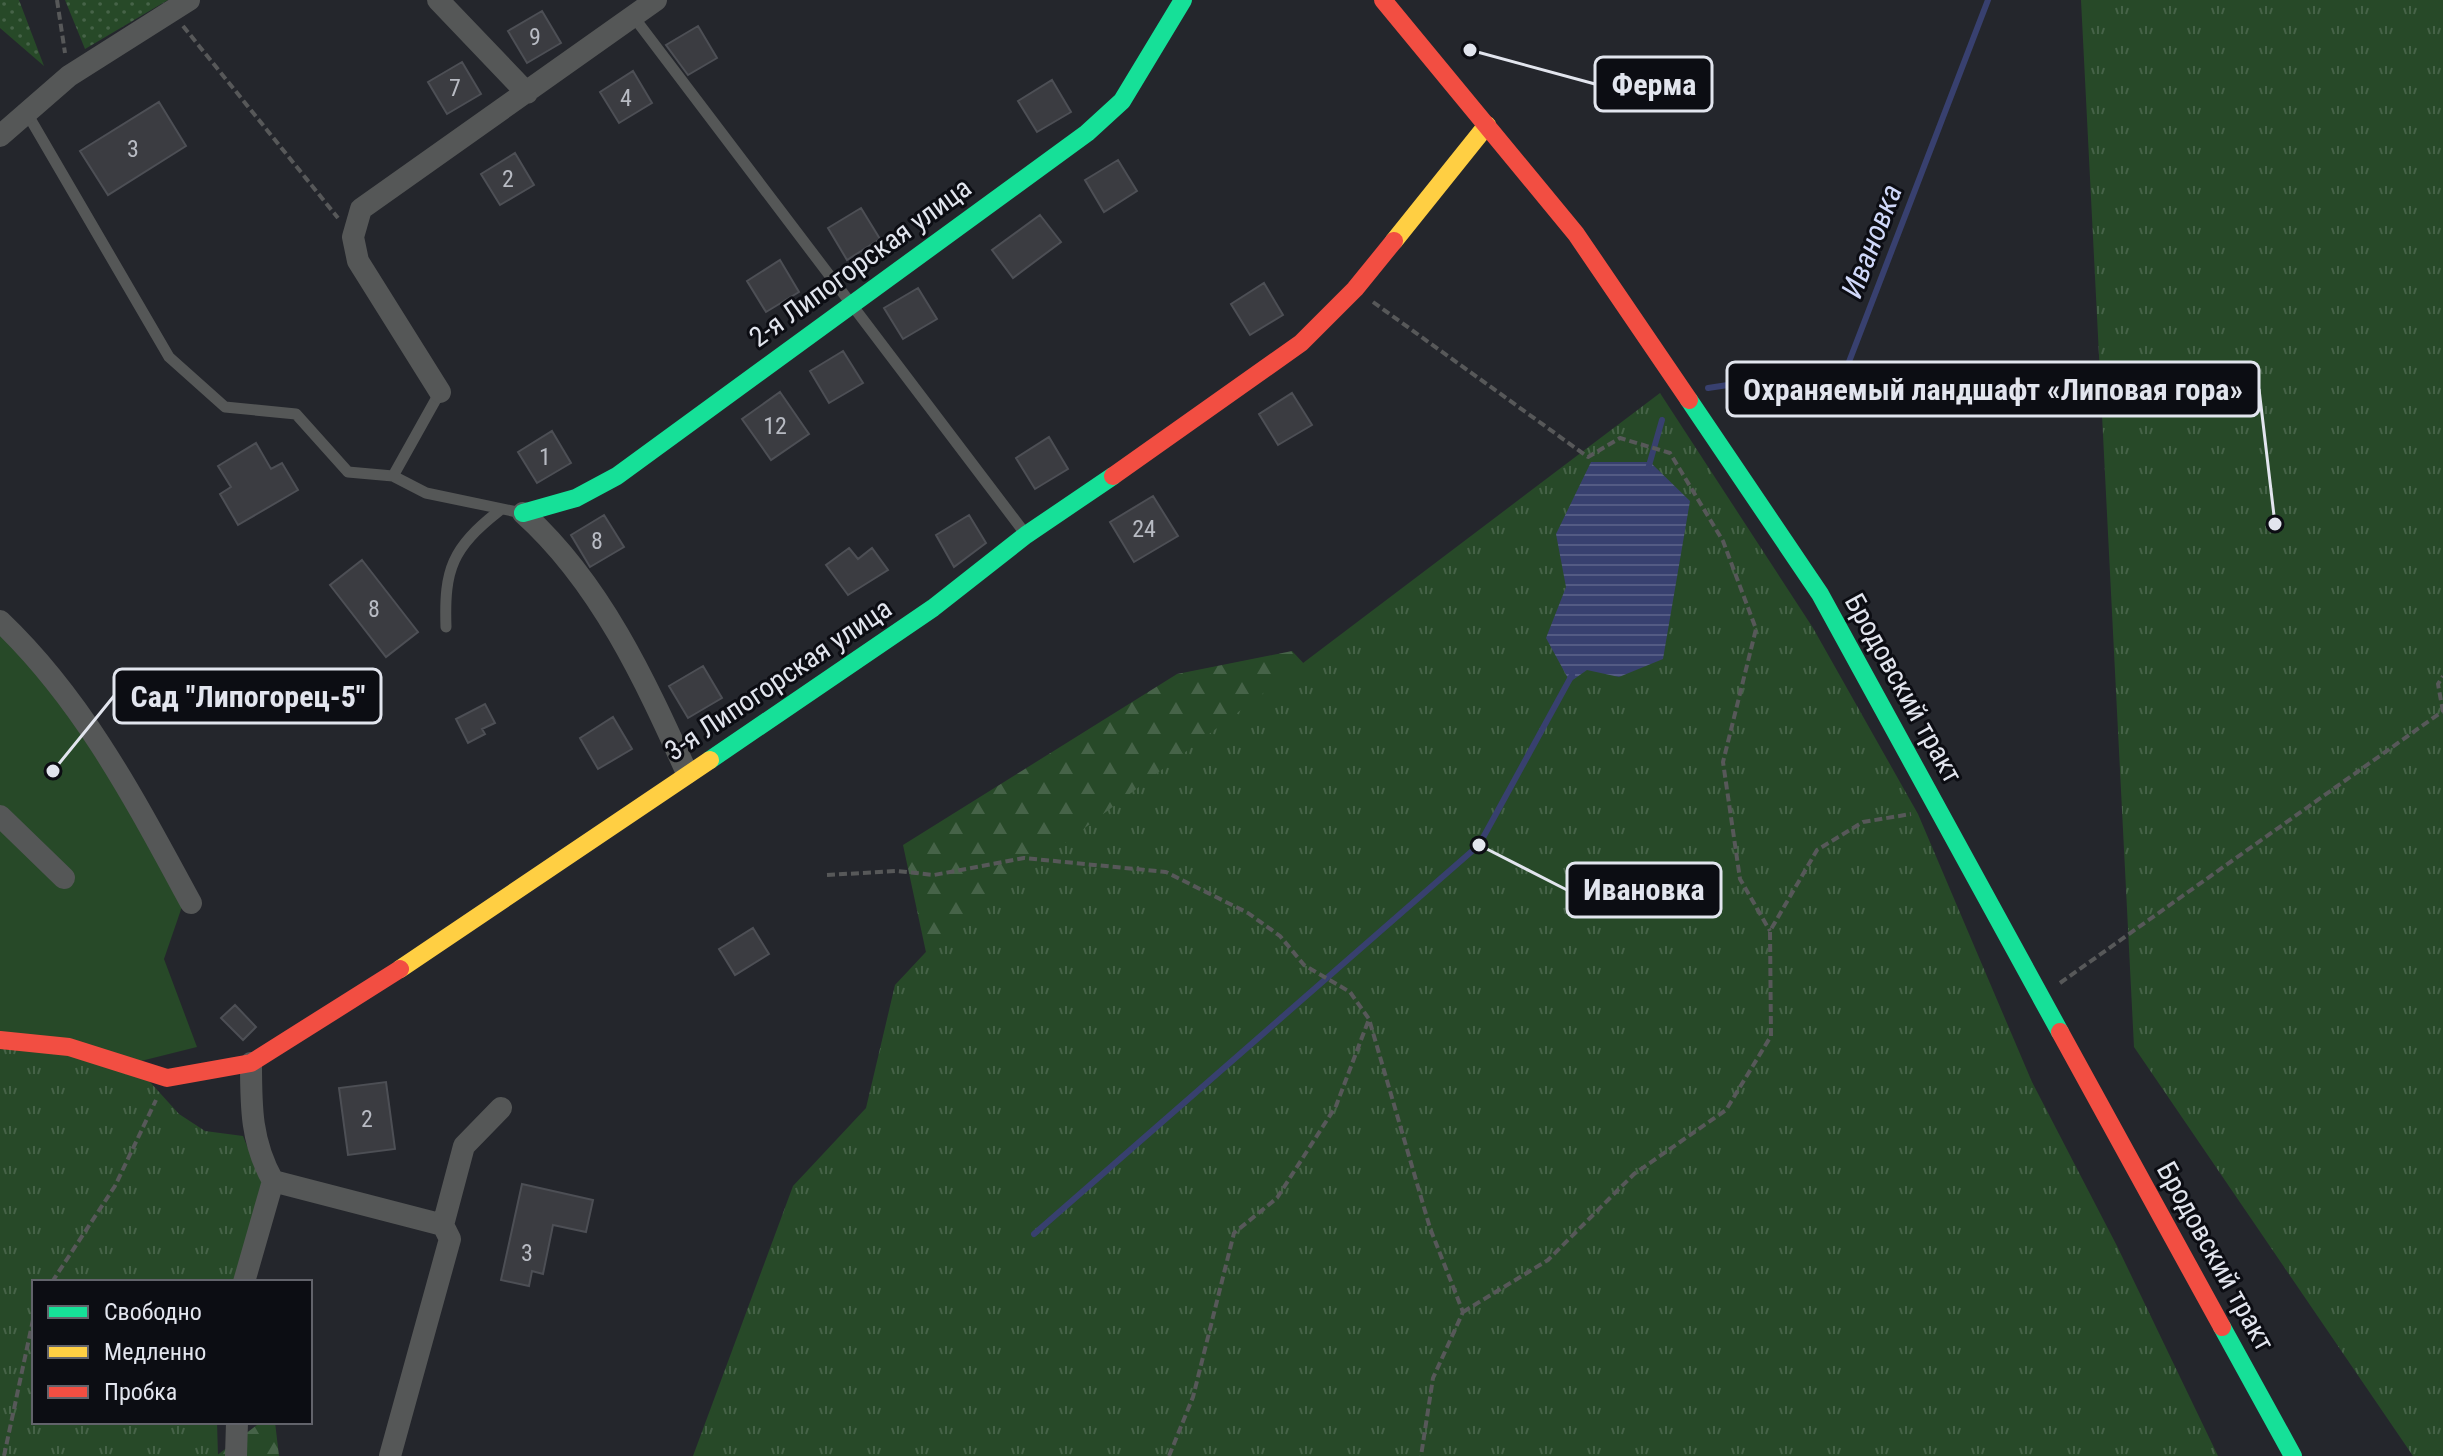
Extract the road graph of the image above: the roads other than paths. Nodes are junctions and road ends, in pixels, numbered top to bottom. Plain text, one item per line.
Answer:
1 (438, 0) edge
2 (656, 0) edge
3 (1183, 0) edge
4 (1383, 0) edge
5 (180, 6) edge
6 (633, 16) junction
7 (527, 93) junction
8 (28, 115) junction
9 (1487, 125) junction
10 (0, 136) edge
11 (850, 303) junction
12 (440, 392) joint
13 (393, 476) junction
14 (499, 511) junction
15 (523, 513) junction
16 (1026, 535) junction
17 (0, 621) edge
18 (446, 627) dead end
19 (687, 773) junction
20 (0, 816) edge
21 (64, 878) dead end
22 (191, 903) dead end
23 (0, 1040) edge
24 (251, 1063) junction
25 (501, 1108) dead end
26 (273, 1181) junction
27 (443, 1225) junction
28 (245, 1280) edge
29 (237, 1424) edge
30 (236, 1456) edge
31 (390, 1456) edge
32 (2293, 1456) edge

1 - 7 street
2 - 6 street
3 - 11 street, 2-я Липогорская улица
4 - 9 street, Бродовский тракт
5 - 8 street
6 - 7 street
6 - 11 lane
7 - 12 street
8 - 10 street
8 - 13 lane
9 - 16 street, 3-я Липогорская улица
9 - 32 street, Бродовский тракт
11 - 15 street, 2-я Липогорская улица
11 - 16 lane
12 - 13 lane
13 - 14 lane
14 - 15 lane
14 - 18 lane
15 - 19 street
16 - 19 street, 3-я Липогорская улица
17 - 22 street
19 - 24 street, 3-я Липогорская улица
20 - 21 street
23 - 24 street, 3-я Липогорская улица
24 - 26 street
25 - 27 street
26 - 27 street
26 - 28 street
27 - 31 street
29 - 30 street

